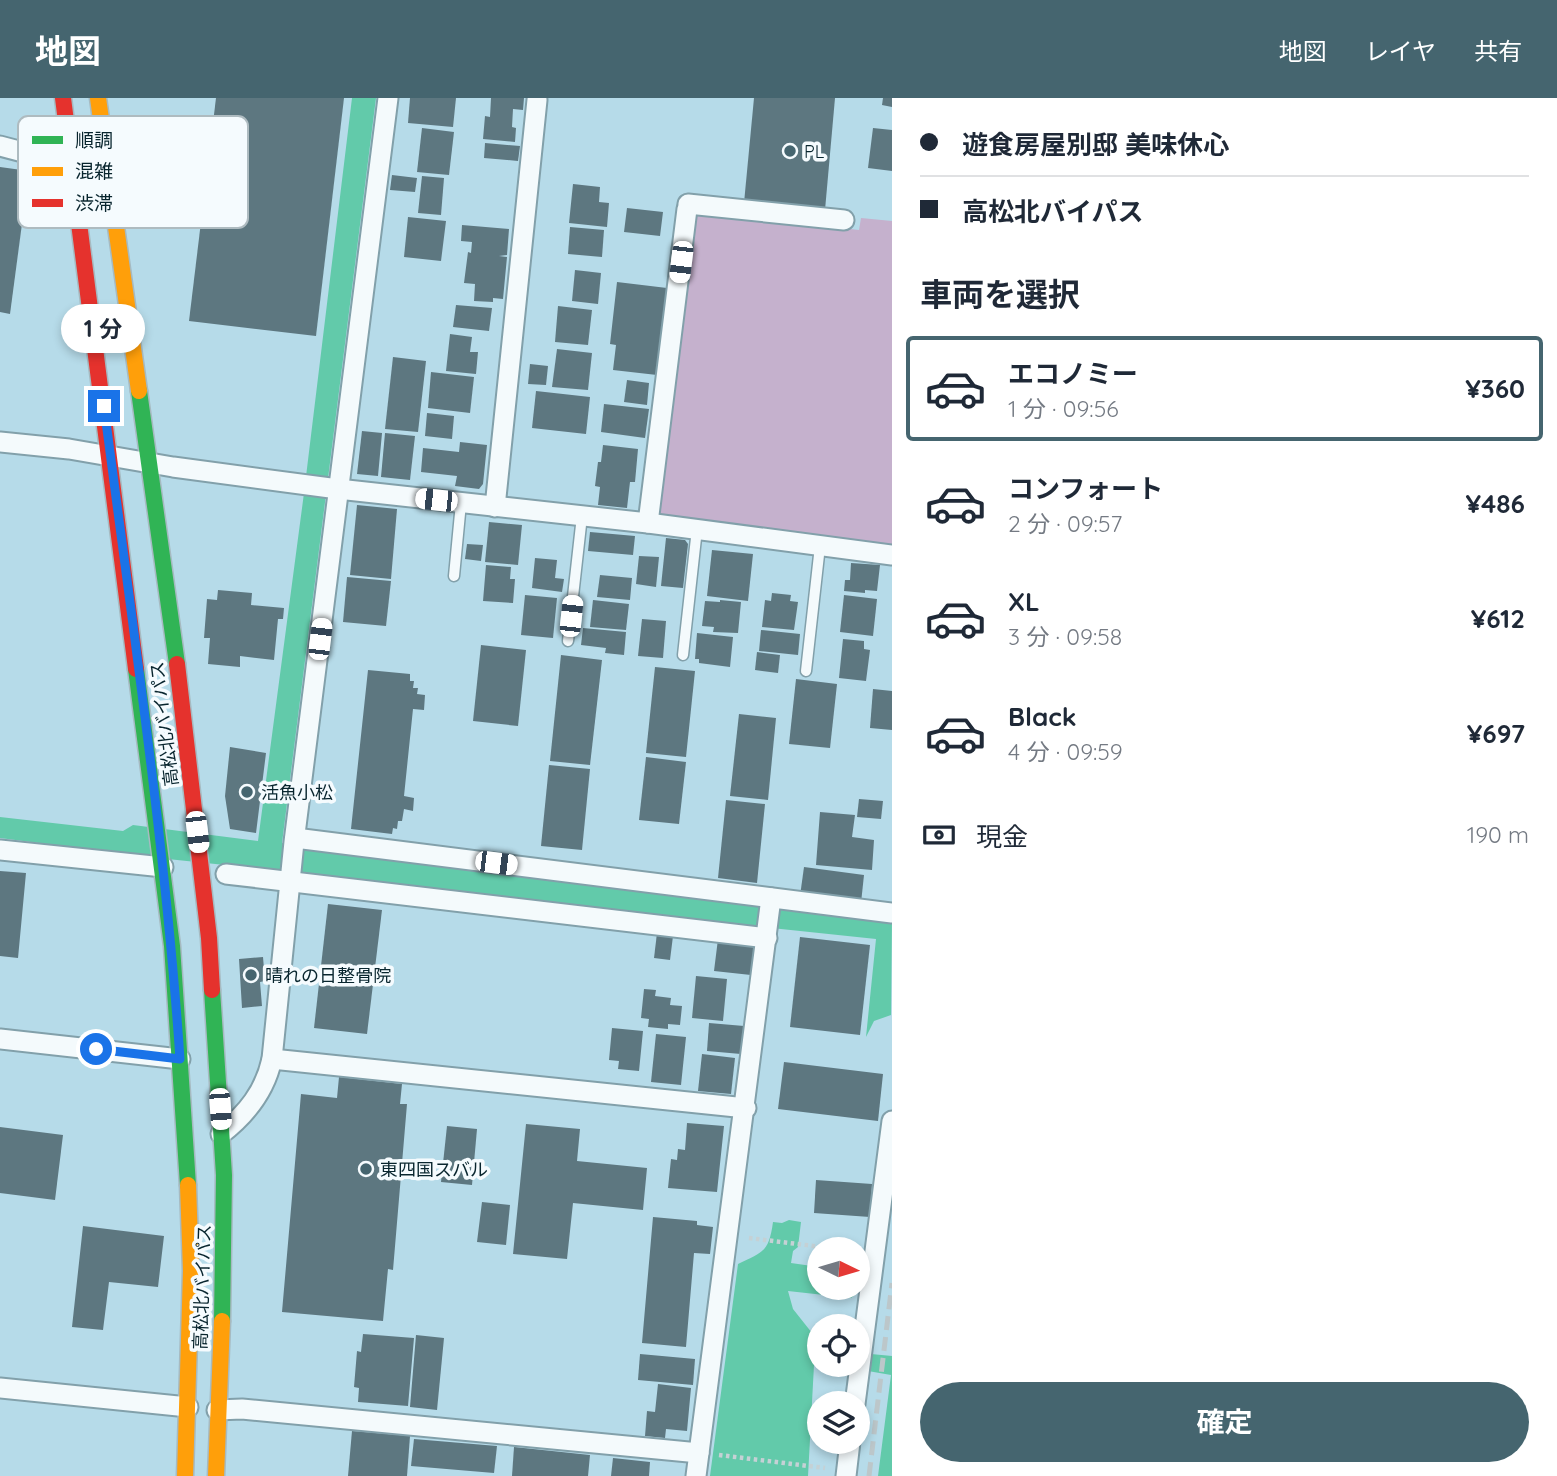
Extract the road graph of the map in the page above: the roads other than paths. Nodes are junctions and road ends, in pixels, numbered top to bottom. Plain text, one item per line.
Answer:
1 (63, 98) edge
2 (98, 98) edge
3 (388, 98) edge
4 (537, 100) dead end
5 (65, 116) edge
6 (100, 116) edge
7 (0, 146) edge
8 (18, 151) edge
9 (844, 220) dead end
10 (80, 228) edge
11 (116, 228) edge
12 (0, 442) edge
13 (110, 455) junction
14 (148, 461) junction
15 (338, 489) junction
16 (461, 503) junction
17 (495, 507) junction
18 (582, 516) junction
19 (648, 523) junction
20 (697, 529) junction
21 (820, 546) junction
22 (892, 555) edge
23 (454, 576) dead end
24 (568, 641) dead end
25 (683, 655) dead end
26 (806, 671) dead end
27 (295, 840) junction
28 (0, 850) edge
29 (163, 863) junction
30 (226, 874) dead end
31 (291, 880) junction
32 (771, 898) junction
33 (892, 913) edge
34 (767, 938) junction
35 (0, 1039) edge
36 (180, 1059) junction
37 (272, 1059) junction
38 (746, 1108) junction
39 (892, 1121) edge
40 (221, 1134) junction
41 (0, 1388) edge
42 (857, 1391) edge
43 (188, 1407) junction
44 (217, 1410) junction
45 (699, 1453) junction
46 (849, 1454) edge
47 (185, 1476) edge
48 (216, 1476) edge
49 (696, 1476) edge
50 (846, 1476) edge

1 - 5 highway, 高松北バイパス
2 - 6 highway, 高松北バイパス
3 - 15 street
4 - 17 street
7 - 8 street
9 - 19 street
10 - 13 highway, 高松北バイパス
11 - 14 highway, 高松北バイパス
12 - 13 street
13 - 14 street
13 - 29 highway, 高松北バイパス
14 - 15 street
14 - 40 highway, 高松北バイパス
15 - 16 street
15 - 27 street
16 - 17 street
16 - 23 lane
17 - 18 street
18 - 19 street
18 - 24 lane
19 - 20 street
20 - 21 street
20 - 25 lane
21 - 22 street
21 - 26 lane
27 - 31 street
27 - 32 street
28 - 29 street
29 - 36 highway, 高松北バイパス
30 - 31 street
31 - 34 street
31 - 37 street
32 - 33 street
32 - 34 street
34 - 38 street
35 - 36 street
36 - 43 highway, 高松北バイパス
37 - 38 street
37 - 40 street
38 - 45 street
39 - 42 street
40 - 44 highway, 高松北バイパス
41 - 43 street
43 - 47 highway, 高松北バイパス
44 - 45 street
44 - 48 highway, 高松北バイパス
45 - 49 street
46 - 50 street

